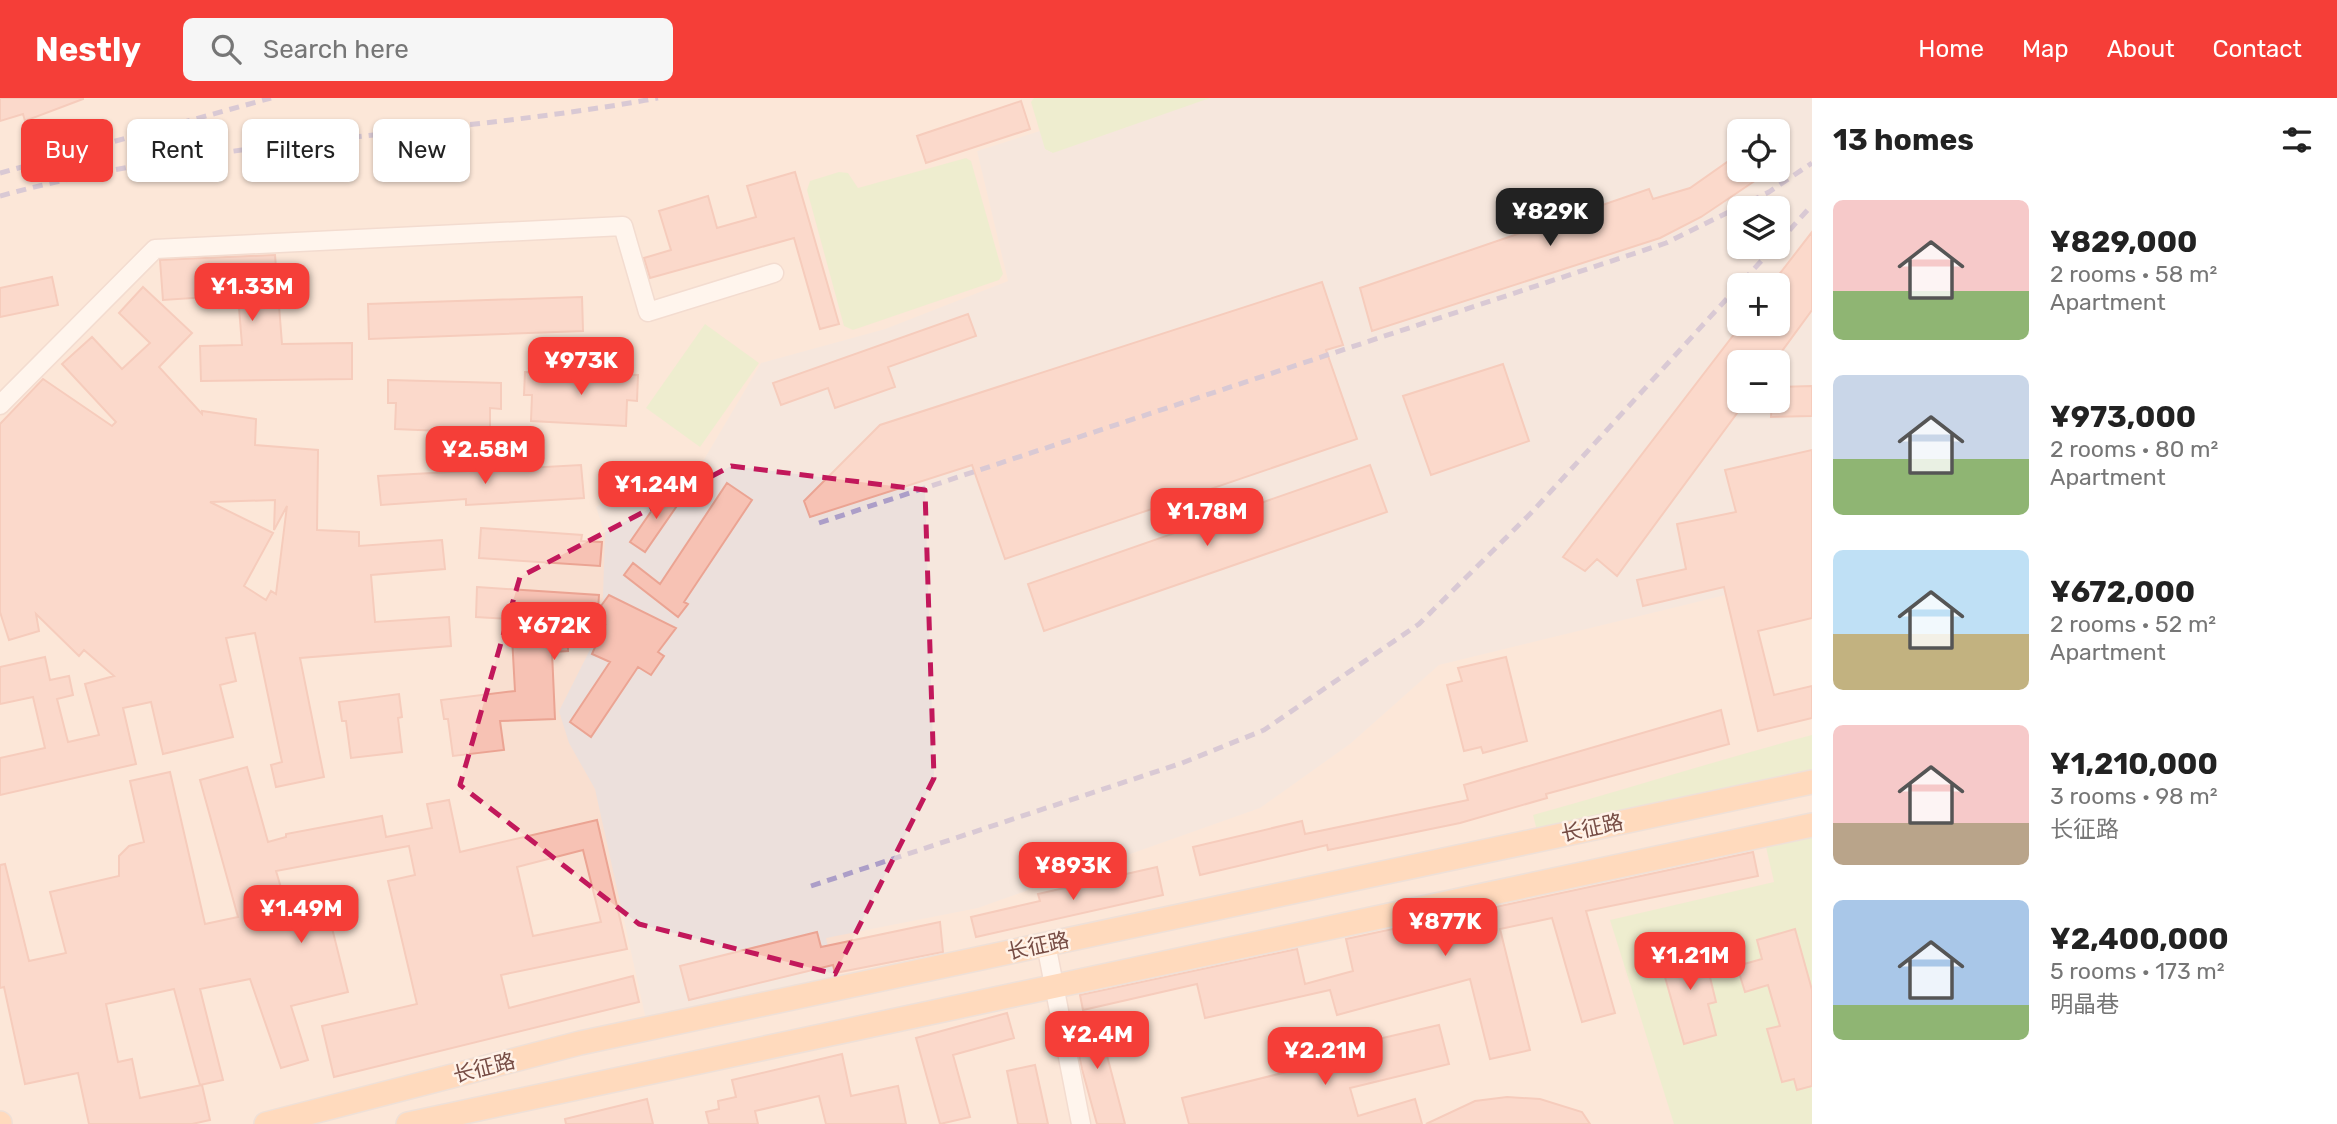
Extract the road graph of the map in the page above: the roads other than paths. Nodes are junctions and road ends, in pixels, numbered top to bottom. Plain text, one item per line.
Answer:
1 (774, 273) dead end
2 (0, 405) edge
3 (1812, 782) edge
4 (1812, 825) edge
5 (1046, 944) junction
6 (1052, 987) junction
7 (266, 1124) edge
8 (408, 1124) edge
9 (1082, 1124) edge

1 - 2 street
3 - 5 main road, 长征路
4 - 6 main road, 长征路
5 - 6 street
5 - 7 main road, 长征路
6 - 8 main road, 长征路
6 - 9 street

